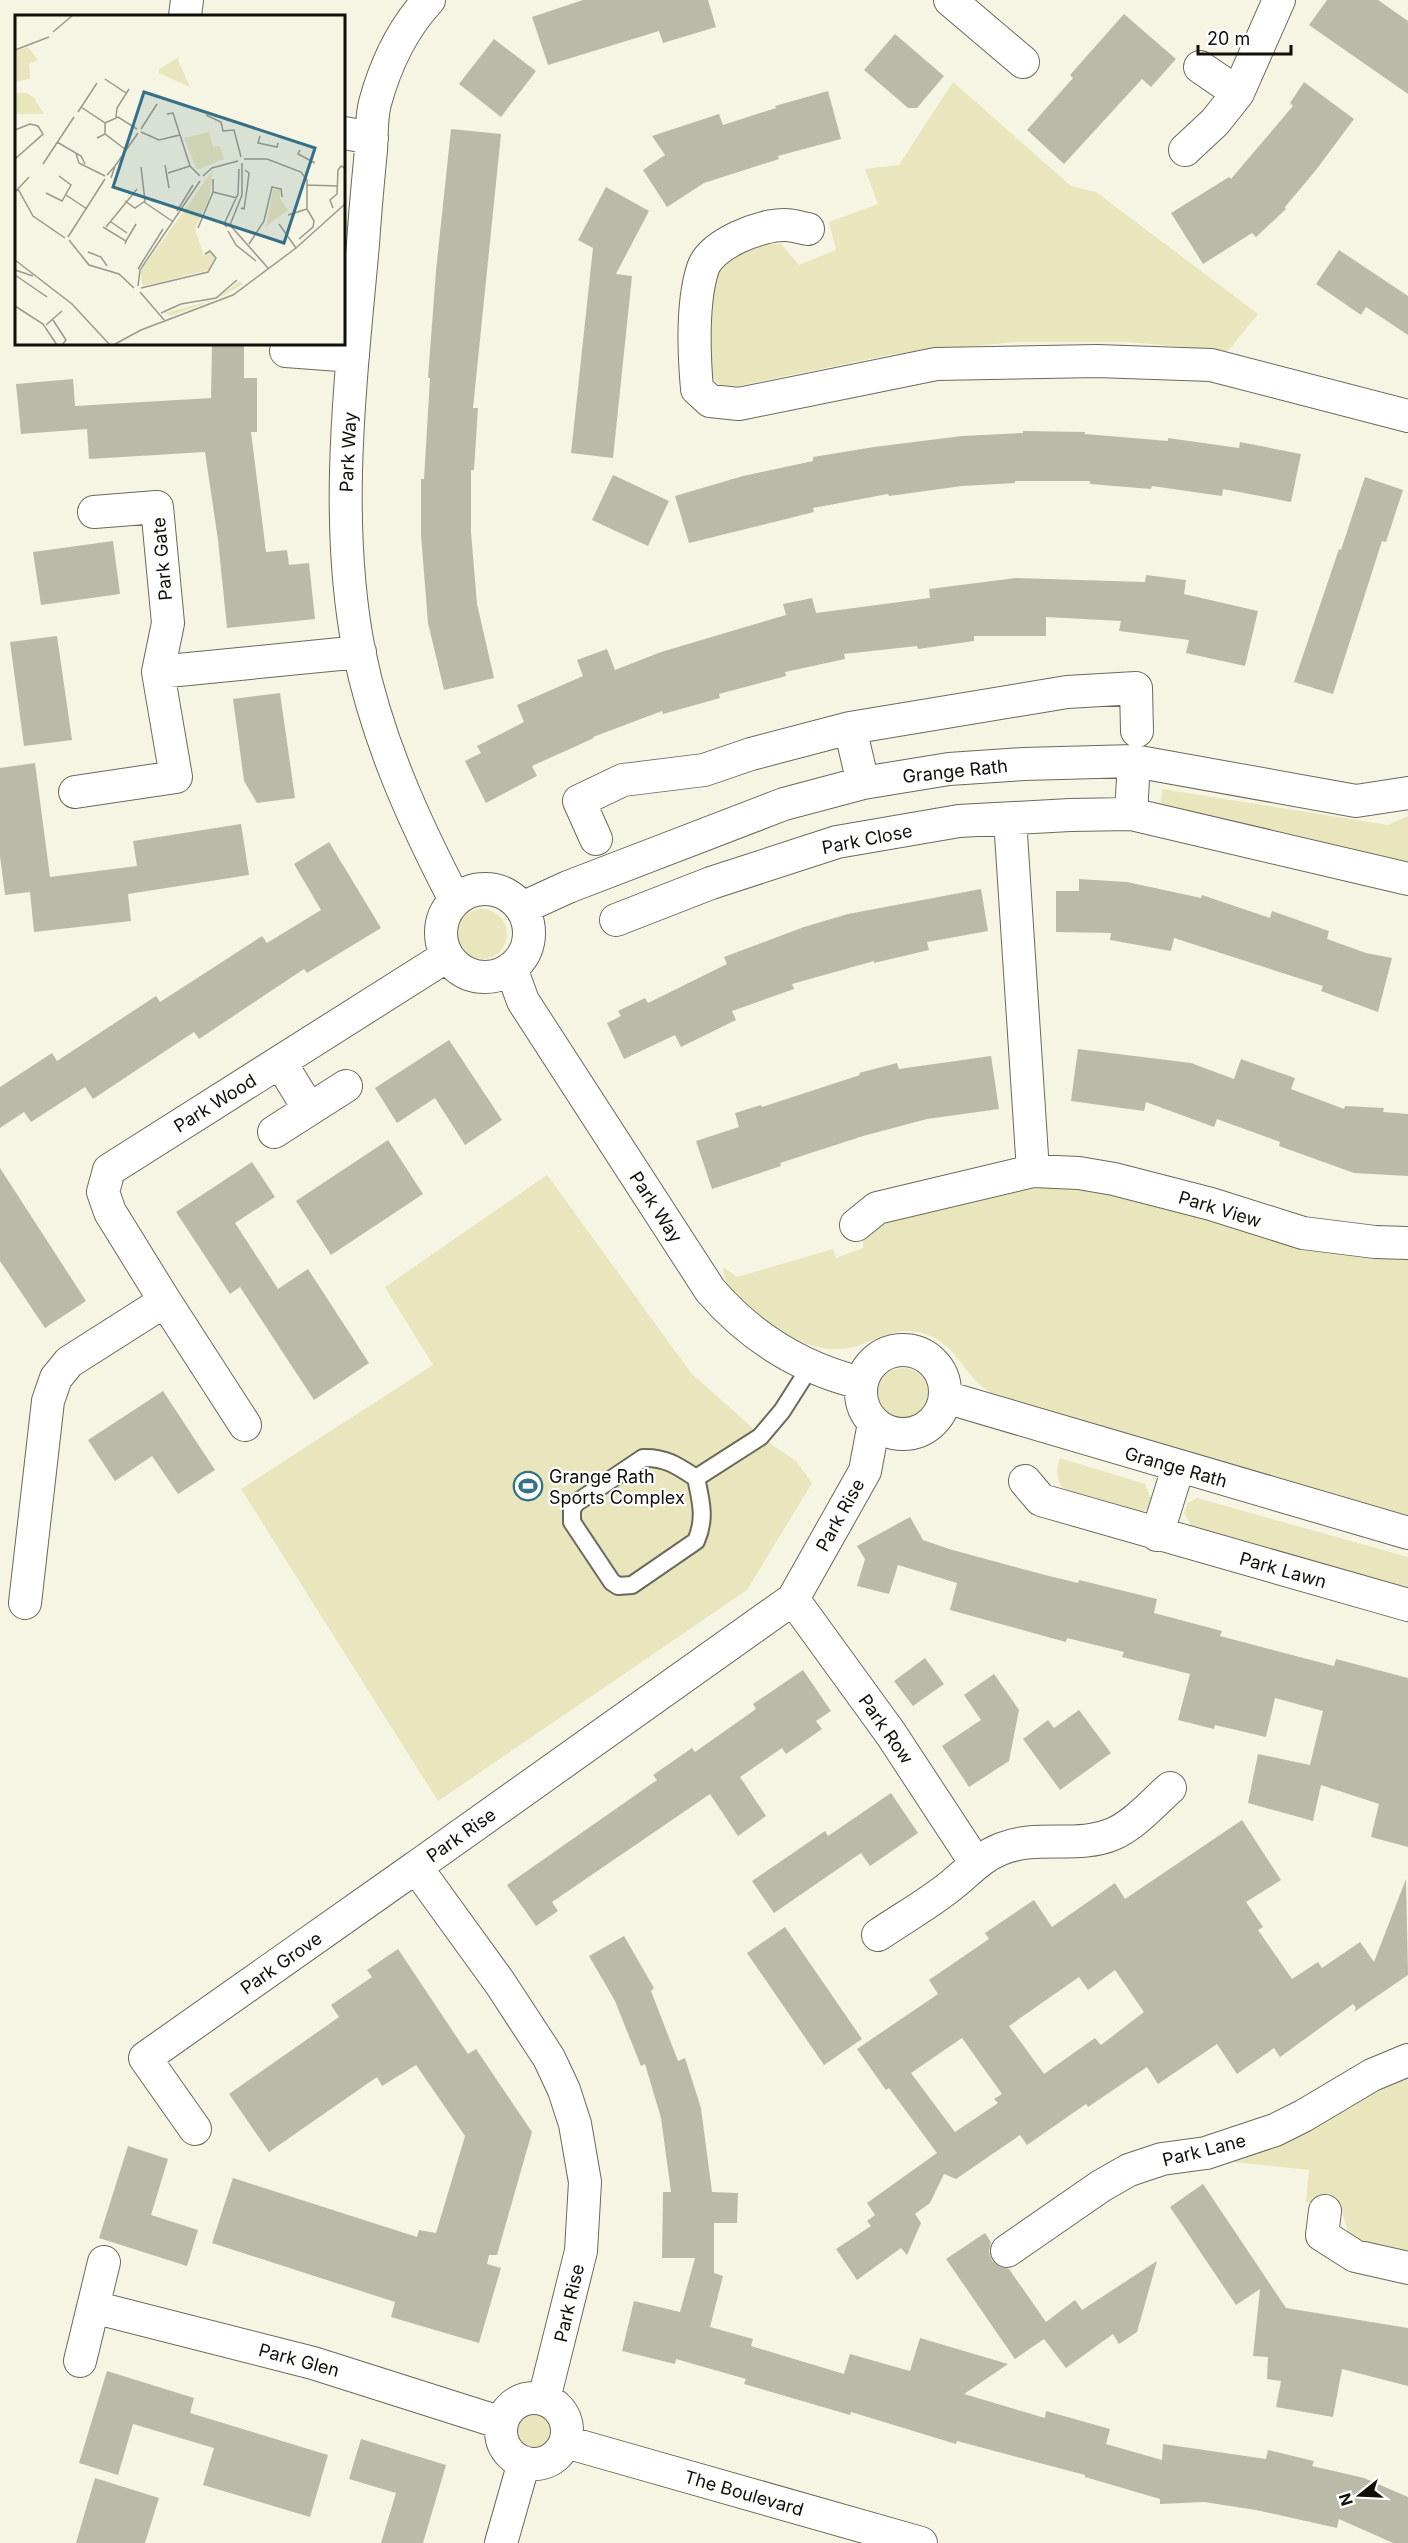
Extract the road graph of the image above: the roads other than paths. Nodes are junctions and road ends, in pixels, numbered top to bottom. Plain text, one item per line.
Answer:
1 (187, 0) edge
2 (429, 0) edge
3 (950, 0) edge
4 (1279, 0) edge
5 (185, 15) edge
6 (1023, 62) dead end
7 (1200, 67) dead end
8 (1238, 93) junction
9 (358, 136) edge
10 (1185, 150) dead end
11 (808, 229) dead end
12 (286, 351) dead end
13 (353, 356) junction
14 (1408, 416) edge
15 (94, 512) dead end
16 (360, 652) junction
17 (158, 672) junction
18 (850, 728) junction
19 (1135, 746) junction
20 (863, 783) junction
21 (75, 792) dead end
22 (1408, 794) edge
23 (1131, 814) junction
24 (1010, 819) junction
25 (596, 839) dead end
26 (1408, 879) edge
27 (455, 900) junction
28 (522, 908) junction
29 (616, 920) dead end
30 (447, 956) junction
31 (511, 968) junction
32 (280, 1062) junction
33 (346, 1086) dead end
34 (309, 1109) junction
35 (274, 1132) dead end
36 (1034, 1171) junction
37 (856, 1225) dead end
38 (1408, 1243) edge
39 (165, 1301) junction
40 (810, 1367) junction
41 (861, 1383) junction
42 (945, 1397) junction
43 (874, 1423) junction
44 (245, 1425) dead end
45 (1178, 1468) junction
46 (696, 1478) junction
47 (1025, 1481) dead end
48 (1408, 1533) edge
49 (1157, 1535) junction
50 (793, 1599) junction
51 (25, 1603) dead end
52 (1408, 1605) edge
53 (1170, 1788) dead end
54 (975, 1862) junction
55 (416, 1867) junction
56 (878, 1935) dead end
57 (1408, 2060) edge
58 (195, 2129) dead end
59 (1325, 2211) dead end
60 (1007, 2251) dead end
61 (104, 2262) dead end
62 (1408, 2268) edge
63 (93, 2307) junction
64 (80, 2361) dead end
65 (544, 2399) junction
66 (502, 2422) junction
67 (566, 2442) junction
68 (524, 2462) junction
69 (855, 2534) edge
70 (501, 2543) edge
71 (921, 2543) edge

1 - 5 street
2 - 9 street, Park Way
3 - 6 street
4 - 8 street
7 - 8 street
8 - 10 street
9 - 13 street, Park Way
11 - 14 street
12 - 13 street
13 - 16 street, Park Way
15 - 17 street, Park Gate
16 - 17 street
16 - 27 street, Park Way
17 - 21 street, Park Gate
18 - 19 street
18 - 20 street
18 - 25 street
19 - 20 street, Grange Rath
19 - 22 street, Grange Rath
19 - 23 street
20 - 28 street, Grange Rath
23 - 24 street, Park Close
23 - 26 street, Park Close
24 - 29 street, Park Close
24 - 36 street
27 - 28 street
27 - 30 street
28 - 31 street
30 - 31 street
30 - 32 street, Park Wood
31 - 40 street, Park Way
32 - 34 street
32 - 39 street, Park Wood
33 - 34 street
34 - 35 street
36 - 37 street, Park View
36 - 38 street, Park View
39 - 44 street, Park Wood
39 - 51 street
40 - 41 street, Park Way
40 - 46 lane
41 - 42 street
41 - 43 street
42 - 43 street
42 - 45 street, Grange Rath
43 - 50 street, Park Rise
45 - 48 street, Grange Rath
45 - 49 street
46 - 46 lane
47 - 49 street, Park Lawn
49 - 52 street, Park Lawn
50 - 54 street, Park Row
50 - 55 street, Park Rise
53 - 54 street
54 - 56 street
55 - 58 street, Park Grove
55 - 65 street, Park Rise
57 - 60 street, Park Lane
59 - 62 street
61 - 63 street
63 - 64 street
63 - 66 street, Park Glen
65 - 66 street
65 - 67 street
66 - 68 street
67 - 68 street
67 - 69 street, The Boulevard
68 - 70 street
69 - 71 street, The Boulevard

